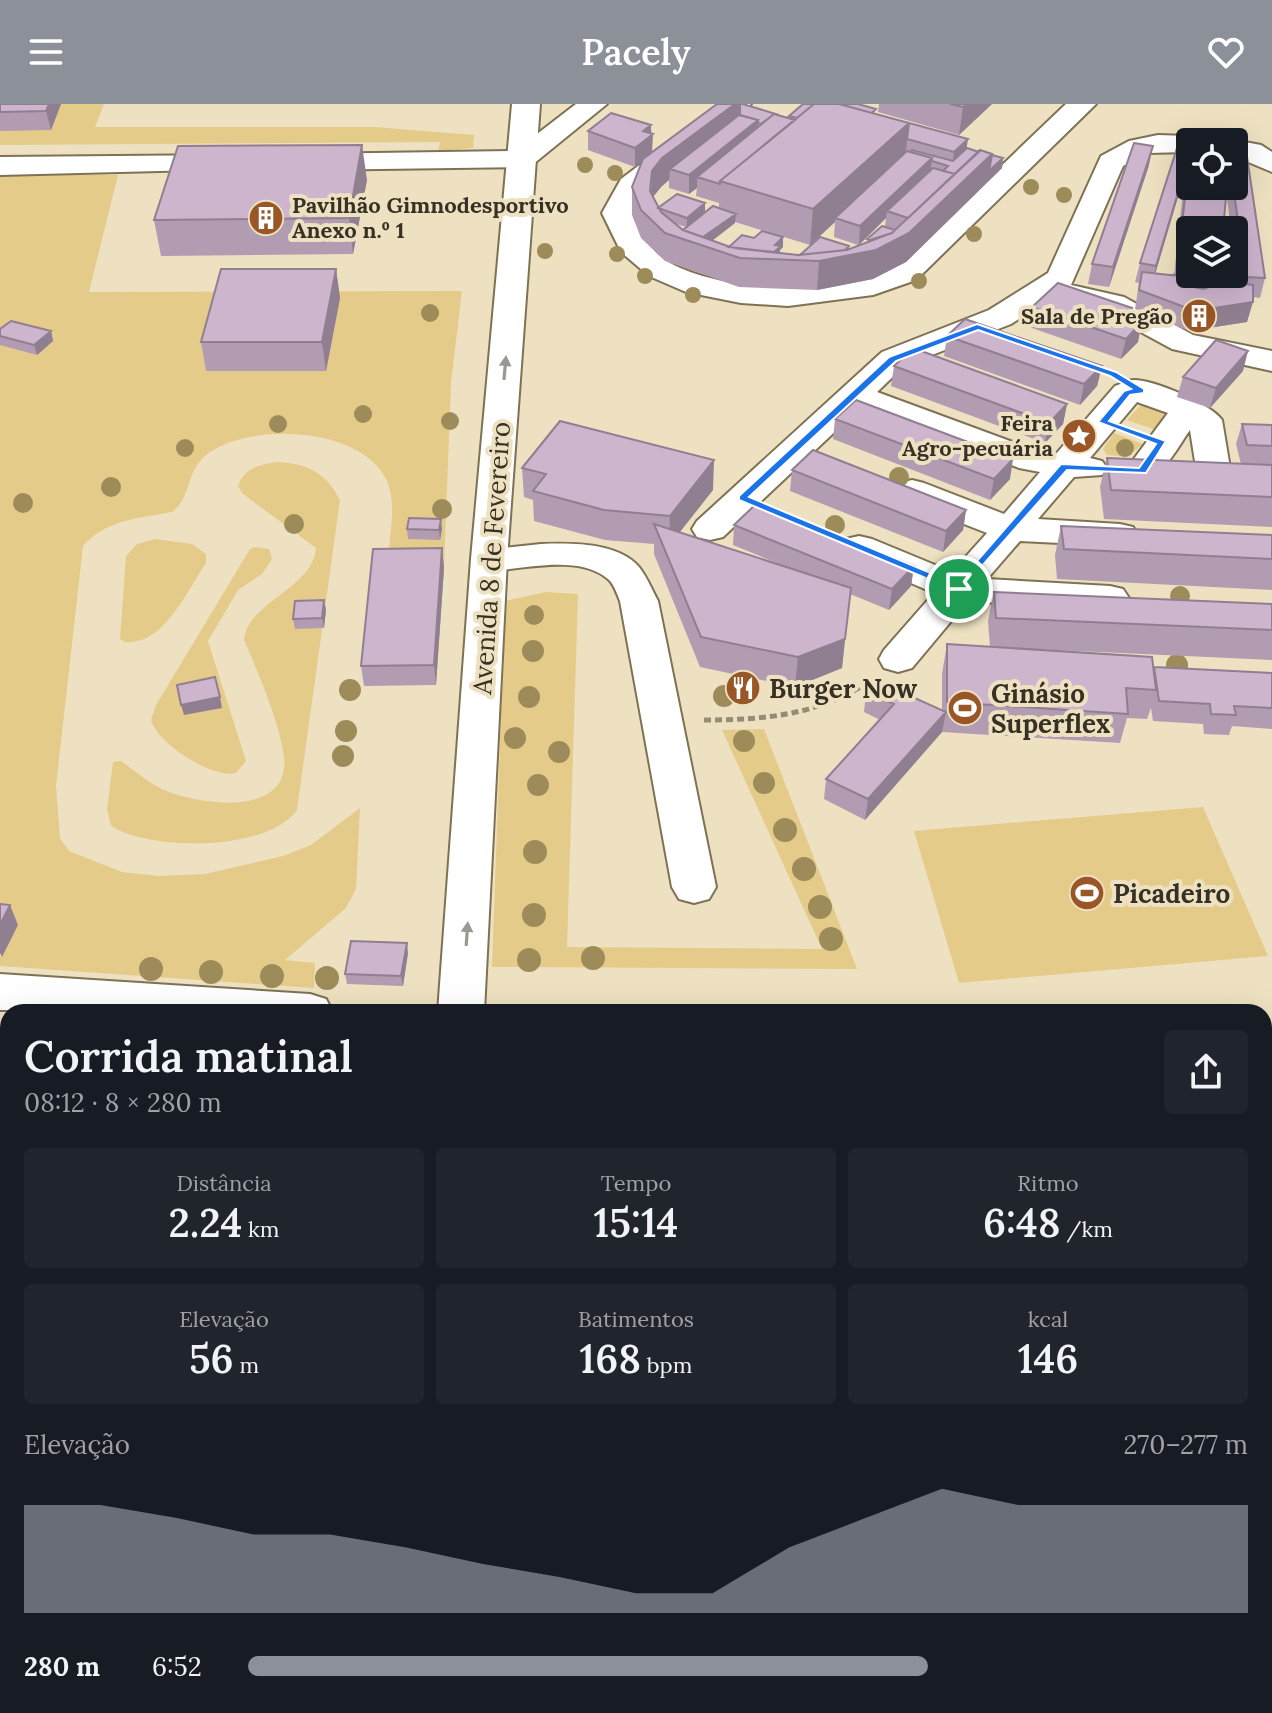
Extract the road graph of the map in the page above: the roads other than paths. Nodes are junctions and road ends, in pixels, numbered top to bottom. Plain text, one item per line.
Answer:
1 (526, 104) edge
2 (1082, 104) edge
3 (722, 106) edge
4 (583, 107) edge
5 (1176, 144) edge
6 (1248, 150) edge
7 (988, 158) edge
8 (522, 159) junction
9 (285, 162) edge
10 (253, 163) edge
11 (1272, 164) edge
12 (0, 166) edge
13 (1019, 166) junction
14 (1052, 285) junction
15 (977, 327) junction
16 (1023, 343) edge
17 (908, 354) junction
18 (1272, 361) edge
19 (1098, 369) edge
20 (953, 370) edge
21 (1137, 391) junction
22 (853, 394) junction
23 (1188, 409) junction
24 (1088, 417) junction
25 (1152, 457) junction
26 (1065, 466) junction
27 (886, 480) edge
28 (710, 529) dead end
29 (1011, 529) junction
30 (829, 534) edge
31 (1149, 536) edge
32 (489, 559) junction
33 (959, 589) junction
34 (1147, 600) edge
35 (945, 662) edge
36 (694, 887) dead end
37 (0, 992) edge
38 (186, 1004) edge
39 (461, 1004) edge

1 - 8 street, Avenida 8 de Fevereiro
2 - 13 street
3 - 13 street
4 - 8 street
5 - 14 street
6 - 11 street
7 - 13 street
8 - 9 street
32 -> 8 street, Avenida 8 de Fevereiro
10 - 12 street
14 - 15 street
14 - 18 street
15 - 16 street
15 - 17 street
17 - 20 street
17 - 22 street
19 - 21 street
21 - 23 street
21 - 24 street
22 - 26 street
22 - 28 street
23 - 25 street
23 - 25 street
24 - 25 street
24 - 26 street
25 - 26 street
26 - 29 street
27 - 29 street
29 - 31 street
29 - 33 street
30 - 33 street
32 - 36 street
39 -> 32 street, Avenida 8 de Fevereiro
33 - 34 street
33 - 35 street
37 - 38 street

